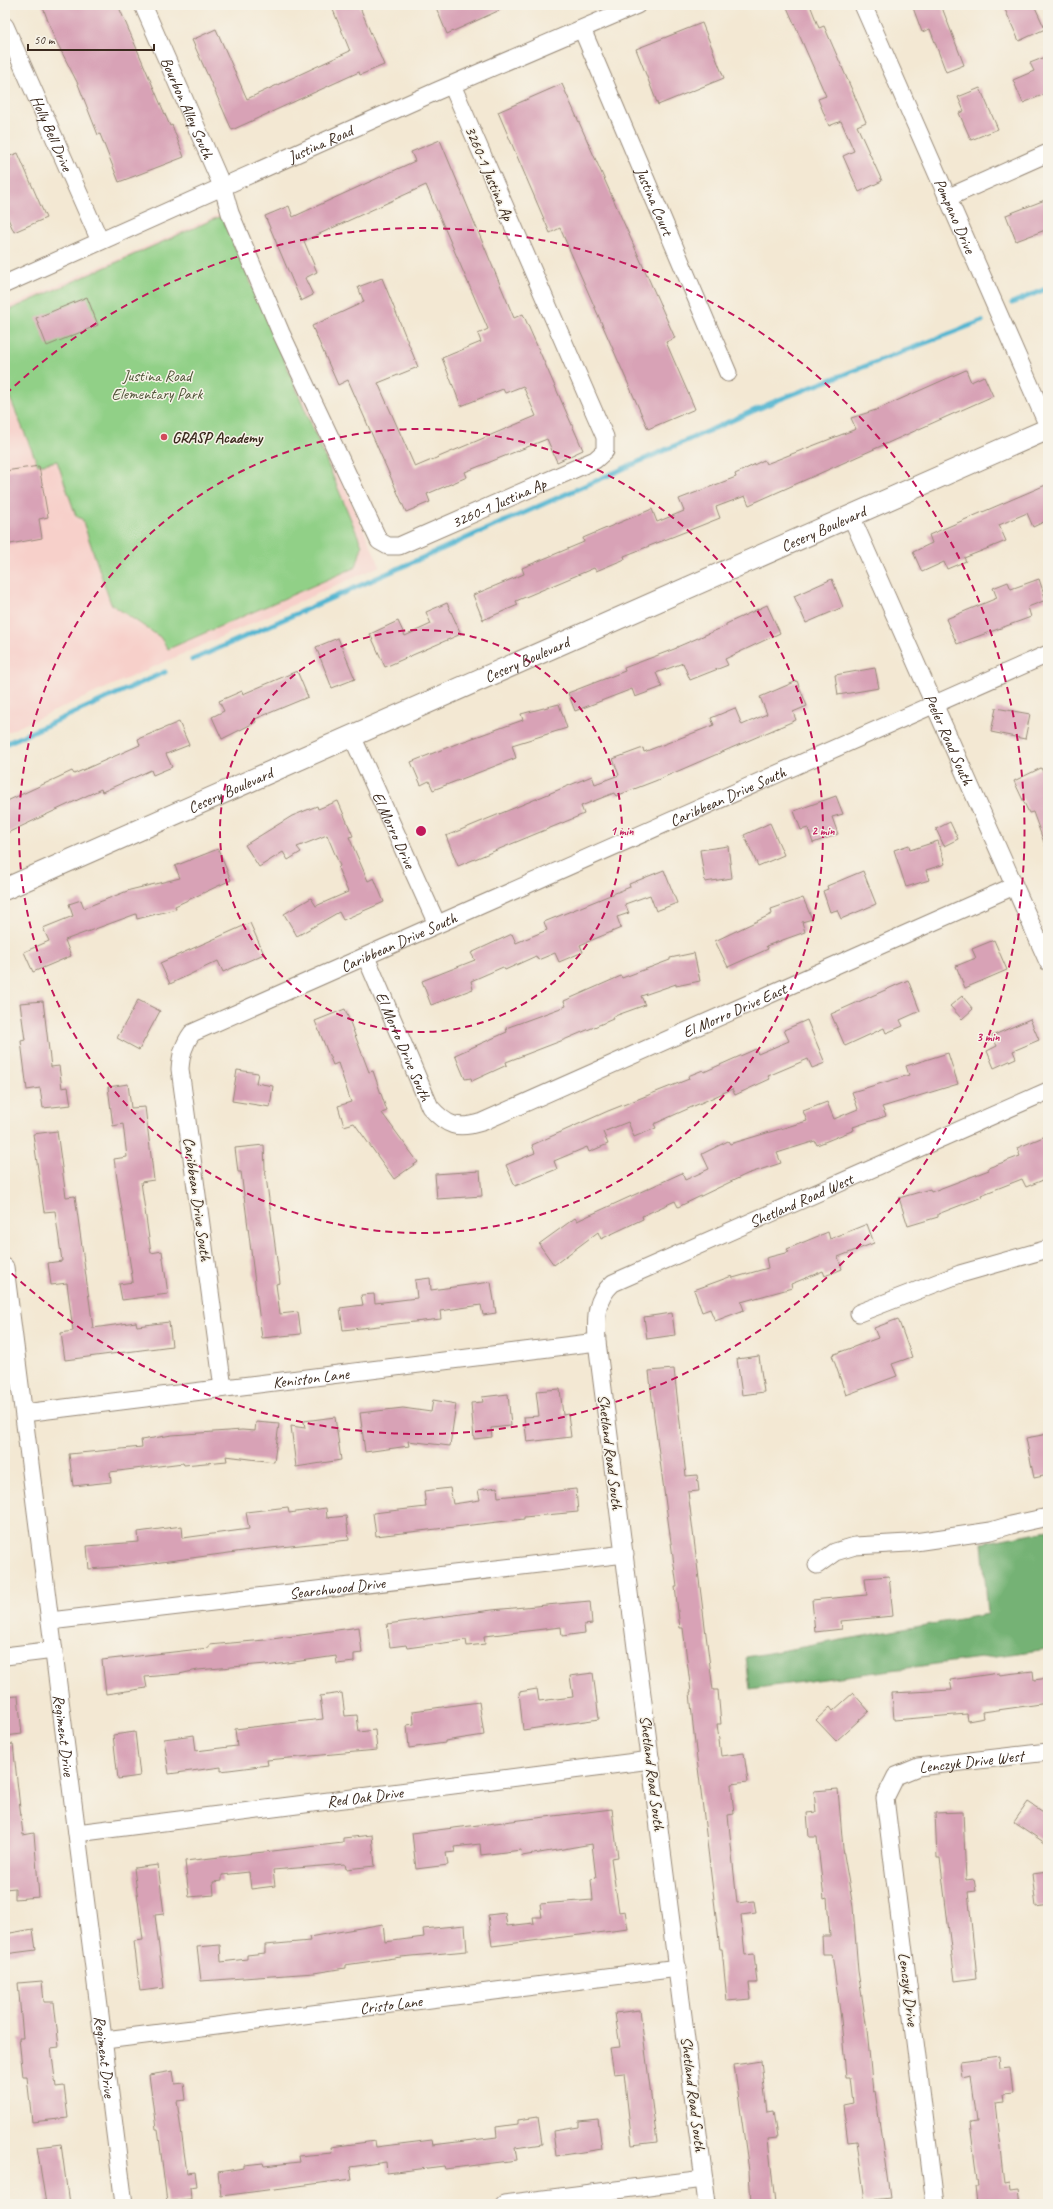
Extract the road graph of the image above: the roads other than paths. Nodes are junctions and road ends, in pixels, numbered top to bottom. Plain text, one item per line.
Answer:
1 (143, 5) edge
2 (637, 5) edge
3 (863, 5) edge
4 (5, 26) edge
5 (582, 29) junction
6 (452, 85) junction
7 (1048, 153) edge
8 (223, 188) junction
9 (947, 198) junction
10 (100, 241) junction
11 (5, 284) edge
12 (728, 373) dead end
13 (1048, 426) edge
14 (1048, 429) edge
15 (851, 516) junction
16 (1048, 654) edge
17 (934, 704) junction
18 (352, 736) junction
19 (1014, 886) junction
20 (5, 889) edge
21 (437, 924) junction
22 (366, 957) junction
23 (1048, 962) edge
24 (1048, 1091) edge
25 (454, 1125) joint
26 (1048, 1249) edge
27 (5, 1267) edge
28 (859, 1313) dead end
29 (597, 1342) junction
30 (222, 1388) junction
31 (24, 1413) junction
32 (1048, 1517) edge
33 (625, 1554) junction
34 (817, 1565) dead end
35 (50, 1621) junction
36 (54, 1650) junction
37 (5, 1656) edge
38 (1048, 1752) edge
39 (651, 1760) junction
40 (896, 1776) joint
41 (77, 1833) junction
42 (678, 1968) junction
43 (105, 2040) junction
44 (704, 2179) junction
45 (124, 2204) edge
46 (504, 2204) edge
47 (708, 2204) edge
48 (935, 2204) edge

1 - 8 street, Bourbon Alley South
2 - 5 street, Justina Road
3 - 9 street, Pompano Drive
4 - 10 street, Holly Bell Drive
5 - 6 street, Justina Road
5 - 12 street, Justina Court
6 - 8 street, Justina Road
6 - 8 street, 3260-1 Justina Ap
7 - 9 street
8 - 10 street, Justina Road
9 - 13 street, Pompano Drive
10 - 11 street, Justina Road
14 - 15 main road, Cesery Boulevard
15 - 17 street, Peeler Road South
15 - 18 main road, Cesery Boulevard
16 - 17 street, Caribbean Drive South
17 - 19 street, Peeler Road South
17 - 21 street, Caribbean Drive South
18 - 20 main road, Cesery Boulevard
18 - 21 street, El Morro Drive
19 - 23 street, Peeler Road South
19 - 25 street, El Morro Drive East
21 - 22 street, Caribbean Drive South
22 - 25 street, El Morro Drive South
22 - 30 street, Caribbean Drive South
24 - 29 street, Shetland Road West
26 - 28 street
27 - 31 street, Regiment Drive
29 - 30 street, Keniston Lane
29 - 33 street, Shetland Road South
30 - 31 street, Keniston Lane
31 - 35 street, Regiment Drive
32 - 34 street
33 - 35 street, Searchwood Drive
33 - 39 street, Shetland Road South
35 - 36 street, Regiment Drive
36 - 37 street
36 - 41 street, Regiment Drive
38 - 40 street, Lenczyk Drive West
39 - 41 street, Red Oak Drive
39 - 42 street, Shetland Road South
40 - 48 street, Lenczyk Drive
41 - 43 street, Regiment Drive
42 - 43 street, Cristo Lane
42 - 44 street, Shetland Road South
43 - 45 street, Regiment Drive
44 - 46 street
44 - 47 street, Shetland Road South

